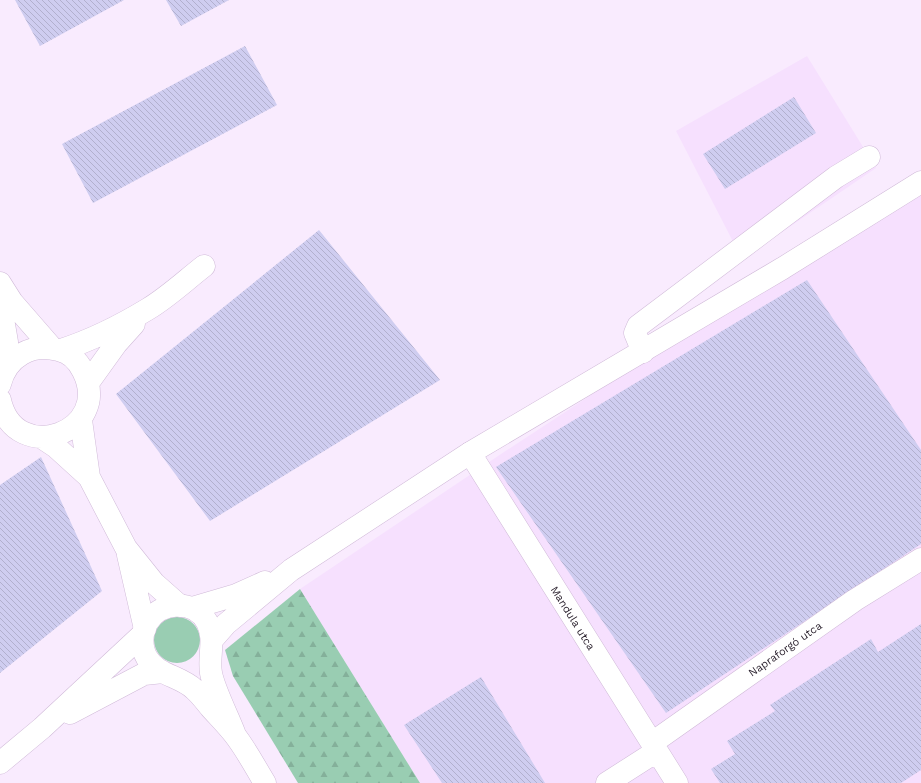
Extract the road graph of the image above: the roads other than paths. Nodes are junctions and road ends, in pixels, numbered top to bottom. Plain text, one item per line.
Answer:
1 (869, 157) dead end
2 (921, 182) edge
3 (204, 266) dead end
4 (0, 283) edge
5 (0, 301) edge
6 (149, 308) junction
7 (57, 349) junction
8 (643, 352) junction
9 (2, 377) edge
10 (88, 383) junction
11 (0, 400) edge
12 (81, 420) junction
13 (31, 434) junction
14 (0, 438) edge
15 (470, 453) junction
16 (89, 477) junction
17 (126, 548) junction
18 (921, 559) edge
19 (291, 570) junction
20 (186, 607) junction
21 (144, 632) junction
22 (211, 646) junction
23 (167, 674) junction
24 (42, 728) junction
25 (235, 735) junction
26 (654, 747) junction
27 (0, 763) edge
28 (265, 783) edge
29 (606, 783) edge
30 (677, 783) edge

1 - 8 main road
2 - 8 main road
3 - 6 main road
4 - 7 main road
5 - 9 main road
6 - 7 main road
6 - 10 main road
7 - 9 main road
7 - 10 main road
8 - 15 main road
10 - 12 main road
11 - 13 main road
12 - 13 main road
12 - 16 main road
13 - 14 main road
13 - 16 main road
15 - 19 main road
15 - 26 main road, Mandula utca
16 - 17 main road
17 - 20 main road
17 - 21 main road
18 - 26 main road, Napraforgó utca
19 - 20 main road
19 - 22 main road
20 - 21 main road
20 - 22 main road
21 - 23 main road
21 - 24 main road
22 - 23 main road
22 - 25 main road
23 - 24 main road
23 - 25 main road
24 - 27 main road
25 - 28 main road
26 - 29 main road, Napraforgó utca
26 - 30 main road, Mandula utca

